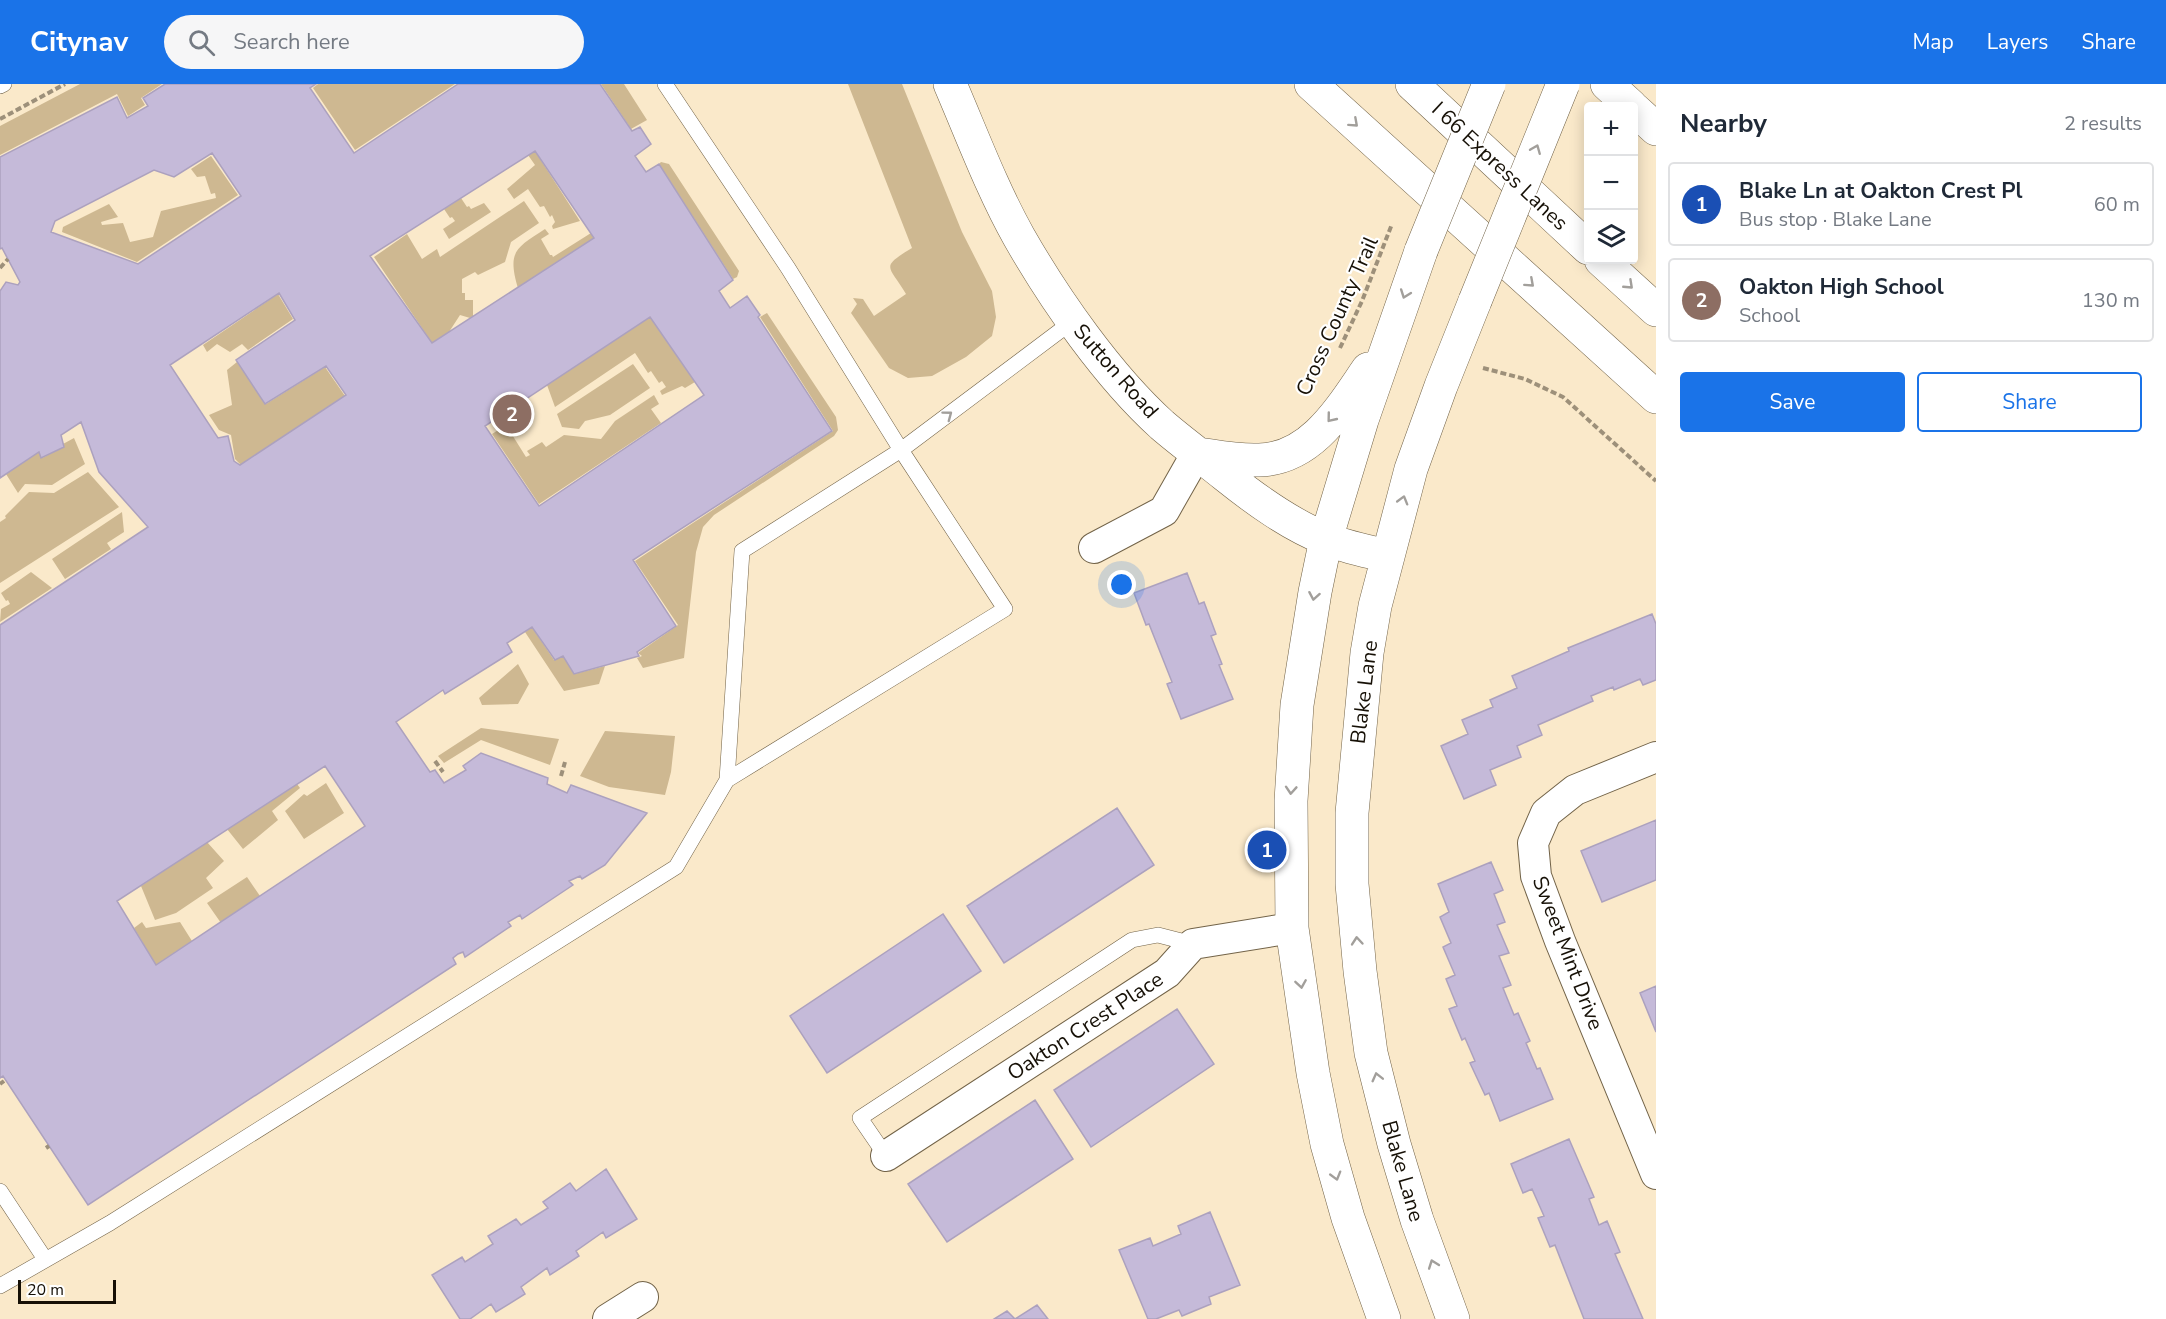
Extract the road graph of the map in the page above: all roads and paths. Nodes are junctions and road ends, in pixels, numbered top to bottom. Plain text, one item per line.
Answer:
1 (65, 84) edge
2 (665, 84) edge
3 (950, 84) edge
4 (1311, 84) edge
5 (1412, 84) edge
6 (1489, 84) edge
7 (1563, 84) edge
8 (1607, 84) edge
9 (1626, 102) edge
10 (1638, 113) edge
11 (0, 119) edge
12 (1656, 129) edge
13 (1392, 224) dead end
14 (1584, 244) edge
15 (8, 259) dead end
16 (1605, 264) edge
17 (0, 268) edge
18 (1656, 310) edge
19 (1073, 321) junction
20 (1390, 337) junction
21 (1338, 351) dead end
22 (1479, 367) dead end
23 (1656, 397) edge
24 (901, 450) junction
25 (1197, 453) junction
26 (1656, 481) edge
27 (1326, 539) junction
28 (1094, 548) dead end
29 (1387, 556) junction
30 (1656, 756) edge
31 (435, 761) dead end
32 (565, 762) dead end
33 (443, 772) dead end
34 (561, 776) dead end
35 (727, 780) junction
36 (1292, 928) junction
37 (1193, 944) junction
38 (1649, 1135) edge
39 (886, 1156) joint
40 (1656, 1174) edge
41 (0, 1191) edge
42 (45, 1259) junction
43 (0, 1286) edge
44 (643, 1297) dead end
45 (608, 1319) edge
46 (1384, 1319) edge
47 (1454, 1319) edge

1 - 11 path
2 - 24 lane
3 - 19 main road, Sutton Road
4 -> 23 main road
5 - 14 main road, I 66 Express Lanes
6 -> 20 main road, bridge
29 -> 7 main road, Blake Lane, bridge
8 - 9 main road
10 - 12 main road
13 - 21 path, Cross County Trail
15 - 17 path
16 -> 18 main road
24 -> 19 lane
19 - 25 main road, Sutton Road
20 -> 25 main road
20 - 27 main road
22 - 26 path
24 - 35 lane
24 - 35 lane
25 - 27 main road, Sutton Road
25 - 28 street
27 - 29 main road, Sutton Road
27 -> 36 main road
47 -> 29 main road, Blake Lane
30 - 38 street, Sweet Mint Drive
31 - 33 path
32 - 34 path
35 - 42 lane
36 - 37 street
36 -> 46 main road
37 - 39 street, Oakton Crest Place
37 - 39 lane
38 - 40 street, Sweet Mint Drive
41 - 42 lane
42 - 43 lane
44 - 45 street

